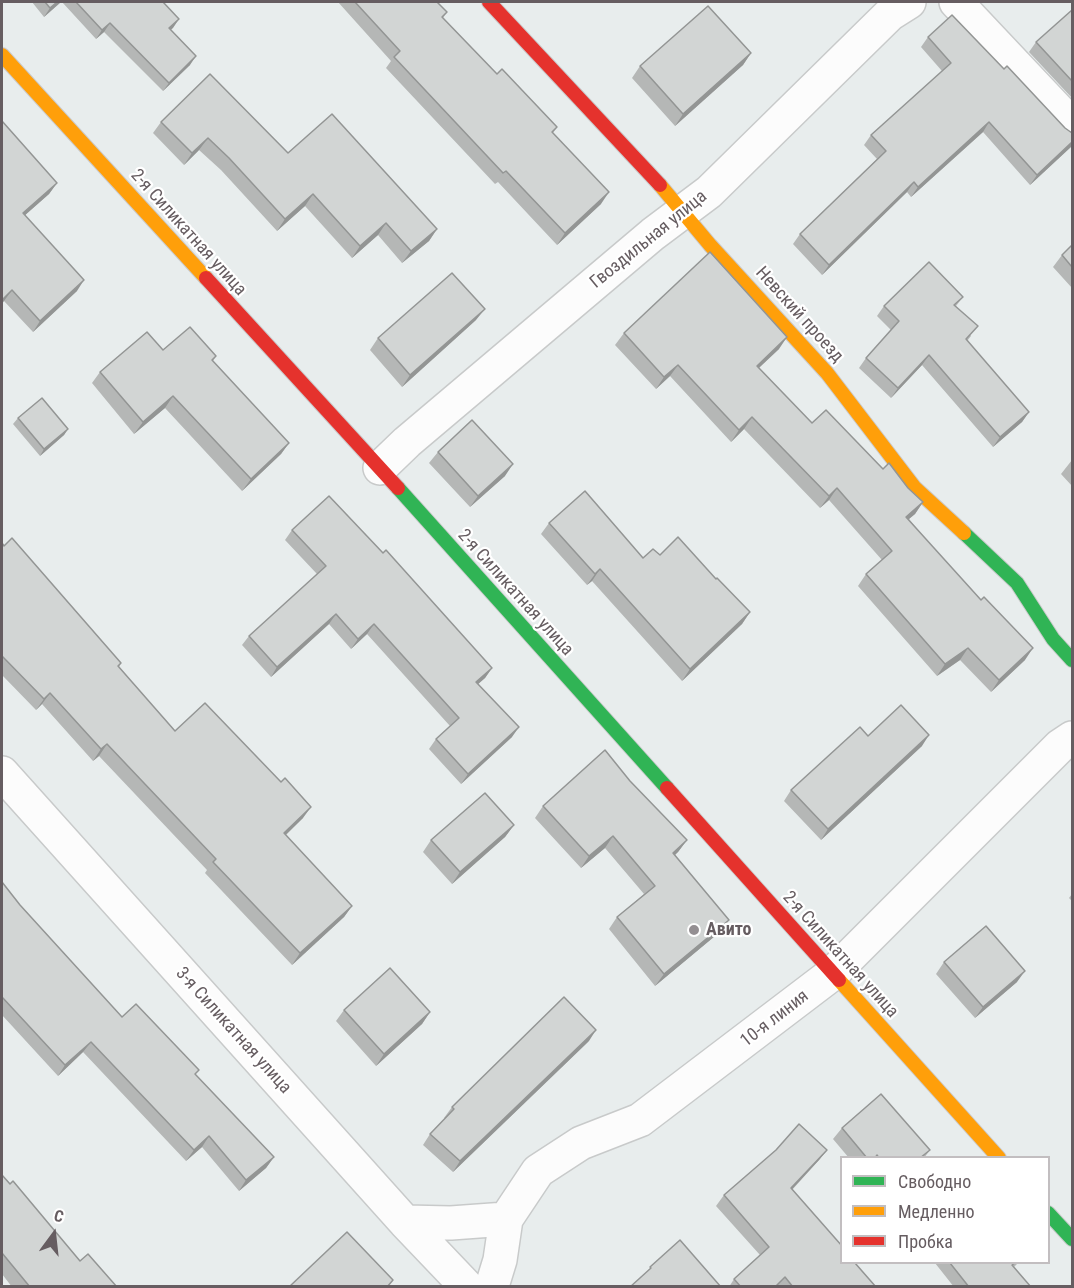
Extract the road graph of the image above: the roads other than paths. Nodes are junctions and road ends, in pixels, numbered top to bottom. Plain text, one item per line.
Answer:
1 (489, 2) edge
2 (909, 2) edge
3 (956, 2) edge
4 (2, 55) edge
5 (1072, 125) edge
6 (683, 211) junction
7 (380, 468) junction
8 (1072, 660) edge
9 (1072, 738) edge
10 (2, 773) edge
11 (832, 974) junction
12 (997, 1156) edge
13 (1050, 1215) edge
14 (506, 1219) junction
15 (405, 1222) junction
16 (1072, 1239) edge
17 (466, 1287) edge
18 (492, 1287) edge

1 - 6 street, Невский проезд
2 - 6 street, Гвоздильная улица
3 - 5 street
4 - 7 street, 2-я Силикатная улица
6 - 7 street, Гвоздильная улица
6 - 8 street, Невский проезд
7 - 11 street, 2-я Силикатная улица
9 - 11 street, 10-я линия
10 - 15 street, 3-я Силикатная улица
11 - 12 street, 2-я Силикатная улица
11 - 14 street, 10-я линия
13 - 16 street
14 - 15 street
14 - 18 street, 10-я линия
15 - 17 street, 3-я Силикатная улица

